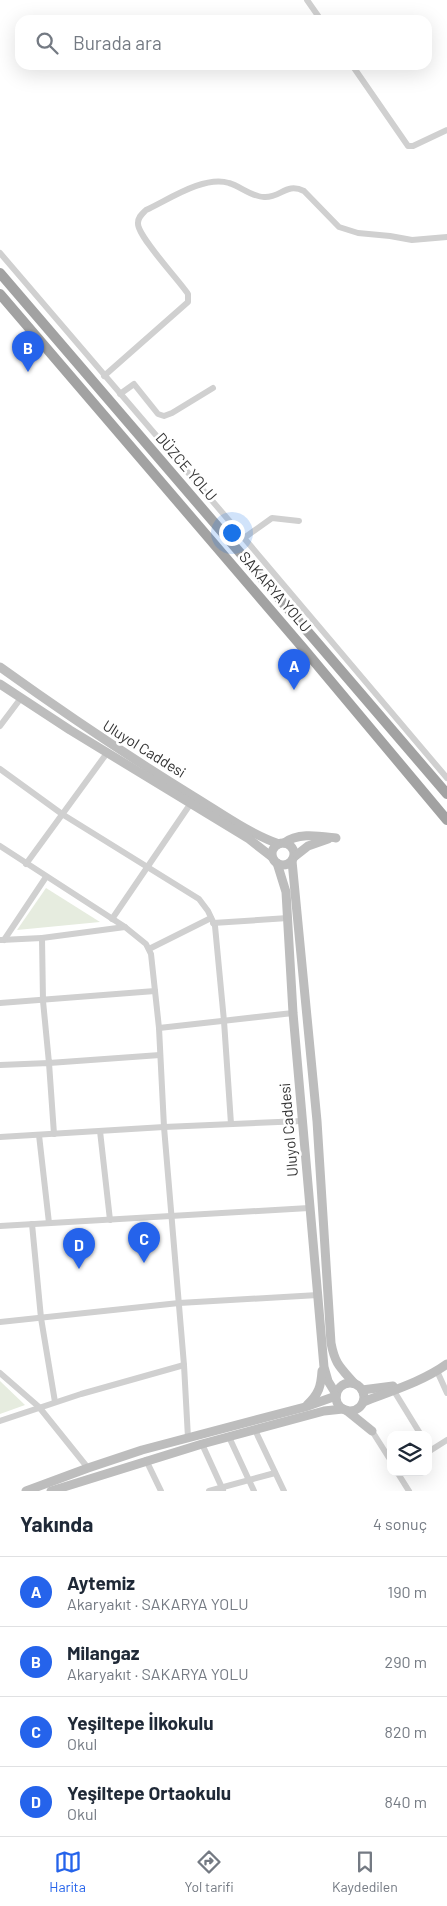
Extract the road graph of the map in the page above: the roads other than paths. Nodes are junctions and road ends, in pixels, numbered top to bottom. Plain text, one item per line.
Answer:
1 (307, 0) edge
2 (318, 15) edge
3 (355, 70) edge
4 (447, 130) edge
5 (446, 239) edge
6 (0, 253) edge
7 (0, 273) edge
8 (0, 294) edge
9 (104, 376) junction
10 (213, 388) dead end
11 (120, 394) junction
12 (299, 521) dead end
13 (244, 538) junction
14 (0, 667) edge
15 (0, 684) edge
16 (20, 698) junction
17 (0, 726) edge
18 (107, 753) junction
19 (0, 769) edge
20 (447, 778) edge
21 (447, 794) edge
22 (191, 803) junction
23 (62, 814) junction
24 (447, 820) edge
25 (281, 843) junction
26 (0, 846) edge
27 (293, 859) junction
28 (274, 860) junction
29 (26, 864) junction
30 (148, 867) junction
31 (46, 877) junction
32 (288, 918) junction
33 (112, 919) junction
34 (212, 920) junction
35 (125, 927) junction
36 (42, 938) junction
37 (2, 940) edge
38 (149, 950) junction
39 (155, 991) junction
40 (43, 1001) junction
41 (0, 1003) edge
42 (293, 1013) junction
43 (224, 1021) junction
44 (159, 1028) junction
45 (160, 1055) junction
46 (48, 1063) junction
47 (0, 1065) edge
48 (302, 1121) junction
49 (231, 1124) junction
50 (164, 1127) junction
51 (100, 1131) junction
52 (54, 1134) junction
53 (39, 1135) junction
54 (0, 1137) edge
55 (309, 1208) junction
56 (172, 1216) junction
57 (110, 1220) junction
58 (49, 1223) junction
59 (32, 1224) junction
60 (0, 1226) edge
61 (318, 1295) junction
62 (179, 1303) junction
63 (42, 1318) junction
64 (0, 1322) edge
65 (323, 1358) junction
66 (447, 1364) edge
67 (184, 1365) junction
68 (437, 1371) junction
69 (0, 1372) edge
70 (354, 1383) junction
71 (410, 1383) junction
72 (362, 1390) junction
73 (394, 1391) junction
74 (447, 1393) edge
75 (336, 1395) junction
76 (55, 1402) junction
77 (362, 1402) junction
78 (39, 1407) junction
79 (300, 1409) junction
80 (344, 1409) junction
81 (0, 1421) edge
82 (255, 1430) junction
83 (372, 1431) junction
84 (419, 1431) edge
85 (229, 1437) junction
86 (188, 1438) junction
87 (447, 1440) edge
88 (202, 1444) junction
89 (432, 1448) edge
90 (387, 1455) edge
91 (146, 1460) junction
92 (88, 1468) junction
93 (275, 1473) junction
94 (400, 1476) edge
95 (249, 1480) junction
96 (222, 1489) edge
97 (26, 1491) edge
98 (52, 1491) edge
99 (161, 1491) edge
100 (210, 1491) edge
101 (254, 1491) edge
102 (284, 1491) edge
103 (409, 1491) edge

1 - 2 street
3 - 4 street
5 - 9 street
6 - 9 street
7 - 21 highway, DÜZCE YOLU
8 - 24 highway, SAKARYA YOLU
9 - 11 street
10 - 11 street
11 - 13 street
12 - 13 street
13 - 20 street
14 - 25 main road, Uluyol Caddesi
15 - 16 main road, Uluyol Caddesi
16 - 17 street
16 - 18 main road, Uluyol Caddesi
18 - 22 main road, Uluyol Caddesi
18 - 23 street
19 - 23 street
22 - 28 main road, Uluyol Caddesi
22 - 30 street
23 - 29 street
23 - 30 street
25 - 27 main road
25 - 27 main road
25 - 28 main road
26 - 29 street
27 - 28 main road
27 - 70 main road, Uluyol Caddesi
28 - 32 main road, Uluyol Caddesi
29 - 31 street
30 - 33 street
30 - 34 street
31 - 33 street
31 - 37 street
32 - 34 street
32 - 42 main road, Uluyol Caddesi
33 - 35 street
34 - 38 street
34 - 43 street
35 - 36 street
35 - 38 street
36 - 37 street
36 - 40 street
38 - 39 street
39 - 40 street
39 - 44 street
40 - 41 street
40 - 46 street
42 - 43 street
42 - 48 main road, Uluyol Caddesi
43 - 44 street
43 - 49 street
44 - 45 street
45 - 46 street
45 - 50 street
46 - 47 street
46 - 52 street
48 - 49 street
48 - 55 main road, Uluyol Caddesi
49 - 50 street
50 - 51 street
50 - 56 street
51 - 52 street
51 - 57 street
52 - 53 street
53 - 54 street
53 - 58 street
55 - 56 street
55 - 61 main road, Uluyol Caddesi
56 - 57 street
56 - 62 street
57 - 58 street
58 - 59 street
59 - 60 street
59 - 63 street
61 - 62 street
61 - 65 main road, Uluyol Caddesi
62 - 63 street
62 - 67 street
63 - 64 street
63 - 76 street
65 - 75 main road, Uluyol Caddesi
65 - 79 main road
66 - 68 main road
67 - 76 street
67 - 86 street
68 - 71 main road
68 - 74 street
69 - 78 street
70 - 72 main road
70 - 75 main road
71 - 72 main road
71 - 73 main road
72 - 77 main road
73 - 77 main road
73 - 84 street
75 - 79 main road
75 - 80 main road
76 - 78 street
77 - 80 main road
77 - 83 main road
78 - 81 street
78 - 92 street
79 - 86 main road
80 - 82 main road
80 - 83 main road
82 - 85 main road
82 - 93 street
83 - 90 street
85 - 88 main road
85 - 95 street
86 - 92 main road
87 - 89 street
88 - 91 main road
88 - 96 street
91 - 98 main road
91 - 99 street
92 - 97 main road
93 - 95 street
93 - 102 street
94 - 103 street
95 - 96 street
95 - 101 street
96 - 100 street

